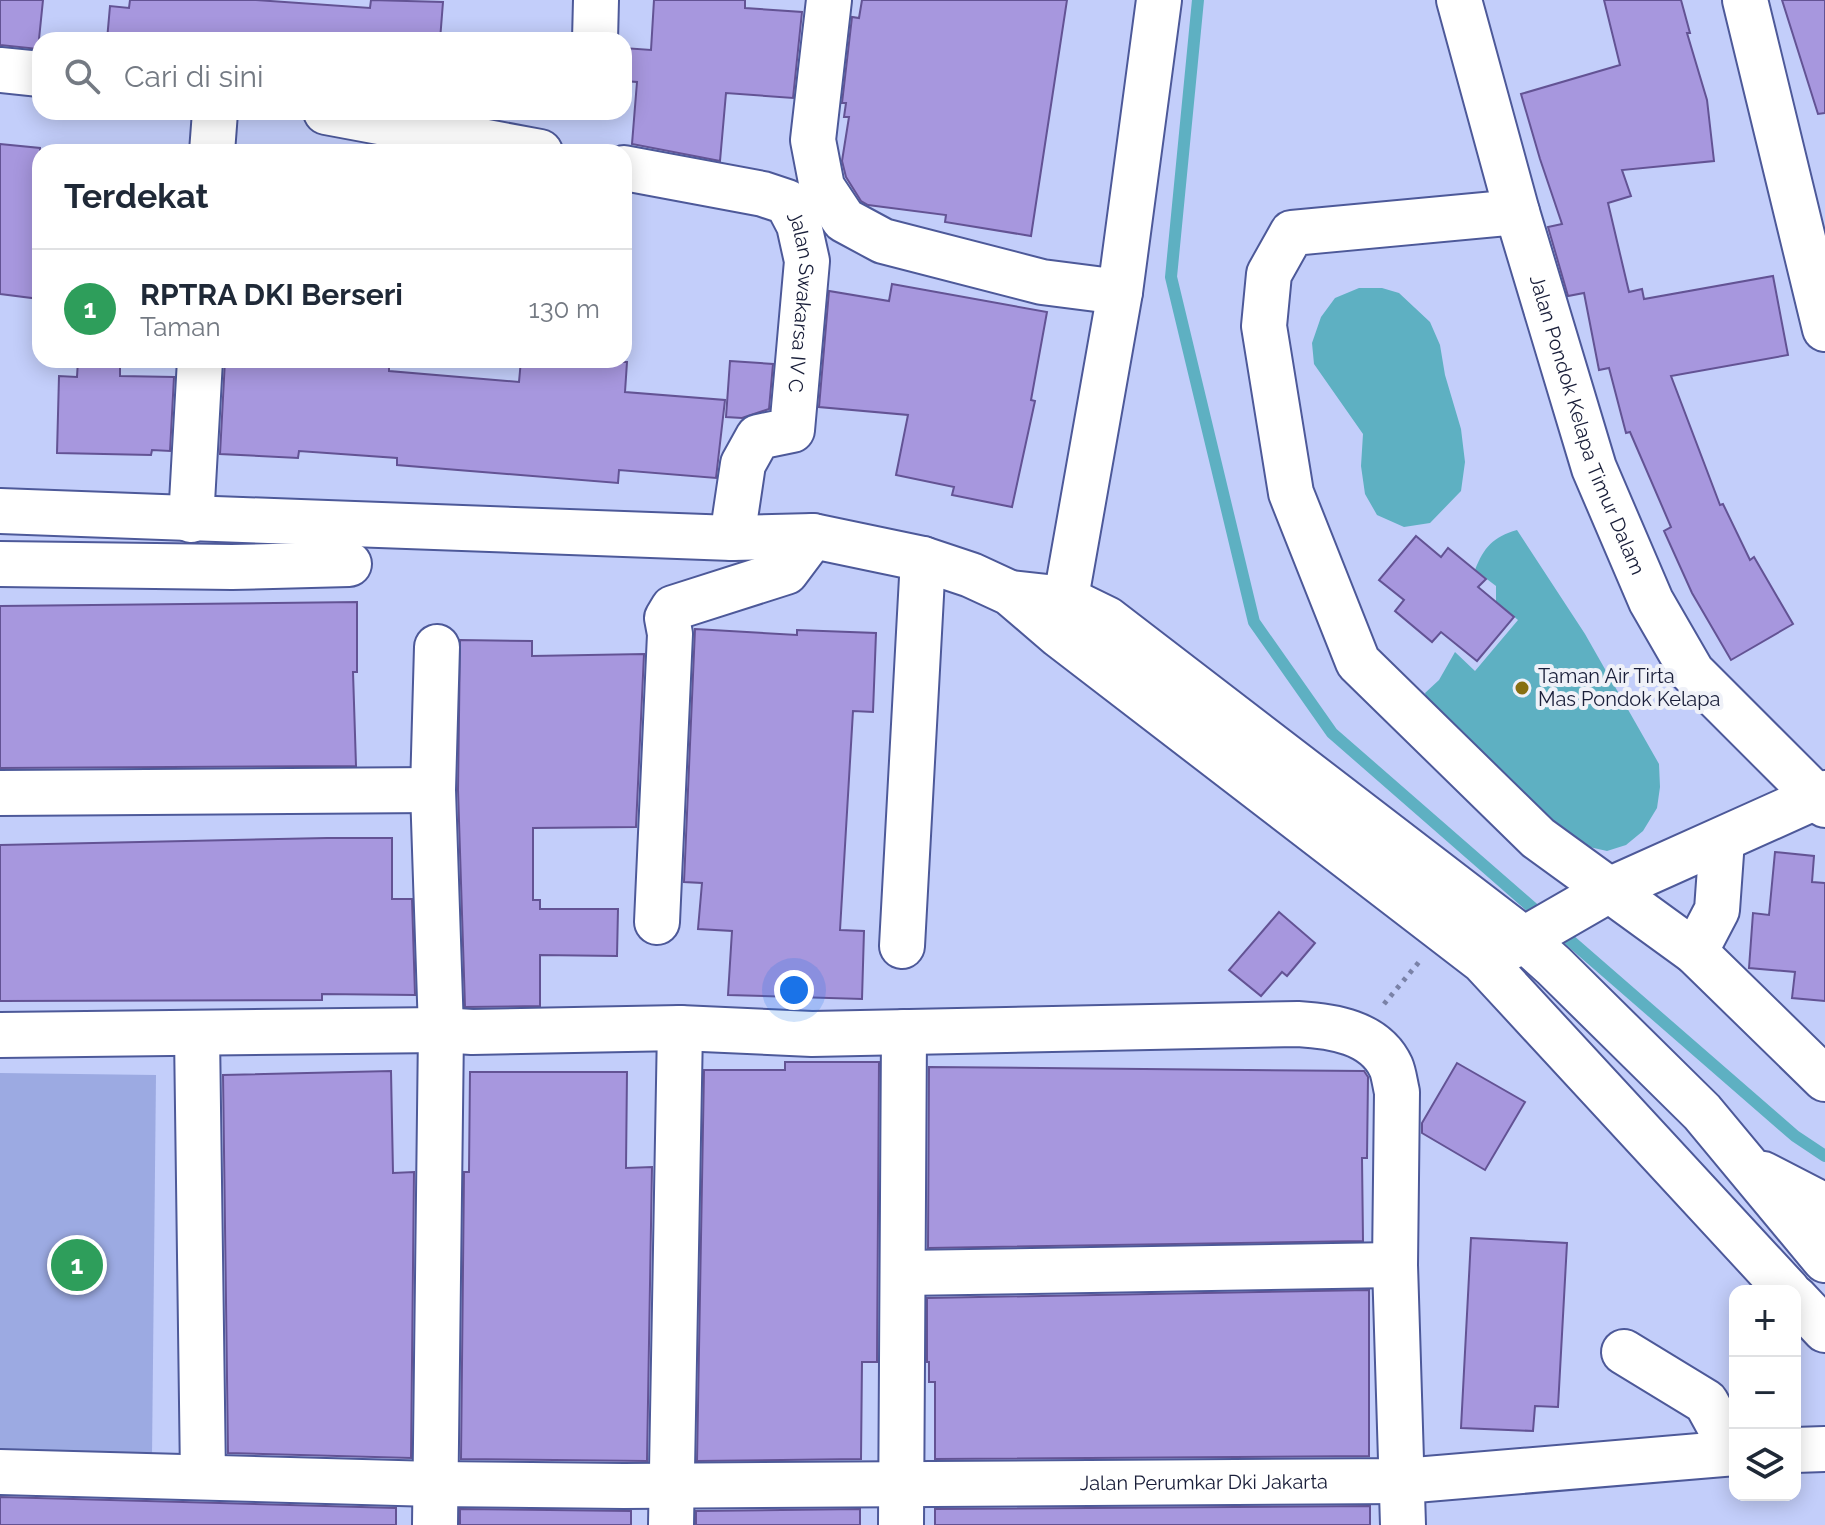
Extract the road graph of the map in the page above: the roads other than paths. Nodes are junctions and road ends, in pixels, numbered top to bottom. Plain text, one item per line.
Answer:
1 (596, 0) edge
2 (829, 0) edge
3 (1159, 0) edge
4 (1459, 0) edge
5 (1745, 0) edge
6 (595, 32) edge
7 (0, 70) edge
8 (32, 73) edge
9 (214, 120) edge
10 (369, 120) edge
11 (213, 144) edge
12 (497, 144) edge
13 (632, 169) edge
14 (1810, 197) edge
15 (1517, 212) junction
16 (1120, 292) junction
17 (1825, 329) edge
18 (200, 368) edge
19 (0, 511) edge
20 (191, 520) junction
21 (813, 536) junction
22 (732, 538) junction
23 (923, 559) junction
24 (0, 564) edge
25 (349, 564) dead end
26 (1063, 617) junction
27 (437, 647) dead end
28 (433, 790) junction
29 (0, 793) edge
30 (1822, 798) edge
31 (1722, 840) junction
32 (1598, 897) junction
33 (657, 922) dead end
34 (1532, 936) junction
35 (902, 946) dead end
36 (1695, 952) junction
37 (1483, 961) junction
38 (680, 1028) junction
39 (441, 1030) junction
40 (904, 1032) junction
41 (197, 1034) junction
42 (0, 1035) edge
43 (1825, 1079) edge
44 (1747, 1166) junction
45 (1700, 1198) junction
46 (1825, 1206) edge
47 (1825, 1260) edge
48 (1395, 1265) junction
49 (903, 1273) junction
50 (1782, 1285) edge
51 (1801, 1304) edge
52 (1825, 1330) edge
53 (1624, 1352) dead end
54 (1729, 1442) edge
55 (1825, 1449) edge
56 (1801, 1450) edge
57 (1729, 1454) edge
58 (0, 1472) edge
59 (203, 1476) junction
60 (1403, 1481) junction
61 (671, 1504) edge
62 (902, 1504) edge
63 (435, 1505) edge
64 (1403, 1525) edge

1 - 6 street
2 - 16 street
3 - 16 street
4 - 15 street, Jalan Pondok Kelapa Timur Dalam
5 - 14 street
7 - 8 street
9 - 11 street
10 - 12 street
13 - 22 street, Jalan Swakarsa IV C
14 - 17 street
15 - 30 street, Jalan Pondok Kelapa Timur Dalam
15 - 32 street
16 - 26 street
18 - 20 street
19 - 20 street
20 - 22 street
21 - 22 street
21 - 23 street
21 - 33 street
23 - 26 street
23 - 35 street
24 - 25 street
26 - 34 street
26 - 37 street
27 - 28 street
28 - 29 street
28 - 39 street
30 - 31 street
31 - 32 street
31 - 36 street
32 - 34 street
32 - 36 street
34 - 37 street
34 - 44 street
36 - 43 street
37 - 45 street
38 - 39 street
38 - 40 street
38 - 61 street
39 - 41 street
39 - 63 street
40 - 48 street
40 - 49 street
41 - 42 street
41 - 59 street
44 - 45 street
44 - 46 street
44 - 47 street
45 - 50 street
48 - 49 street
48 - 60 street
49 - 62 street
51 - 52 street
53 - 54 street
55 - 56 street
57 - 60 street, Jalan Perumkar Dki Jakarta
58 - 59 street, Jalan Perumkar Dki Jakarta
59 - 63 street, Jalan Perumkar Dki Jakarta
60 - 62 street, Jalan Perumkar Dki Jakarta
60 - 64 street
61 - 62 street, Jalan Perumkar Dki Jakarta
61 - 63 street, Jalan Perumkar Dki Jakarta

